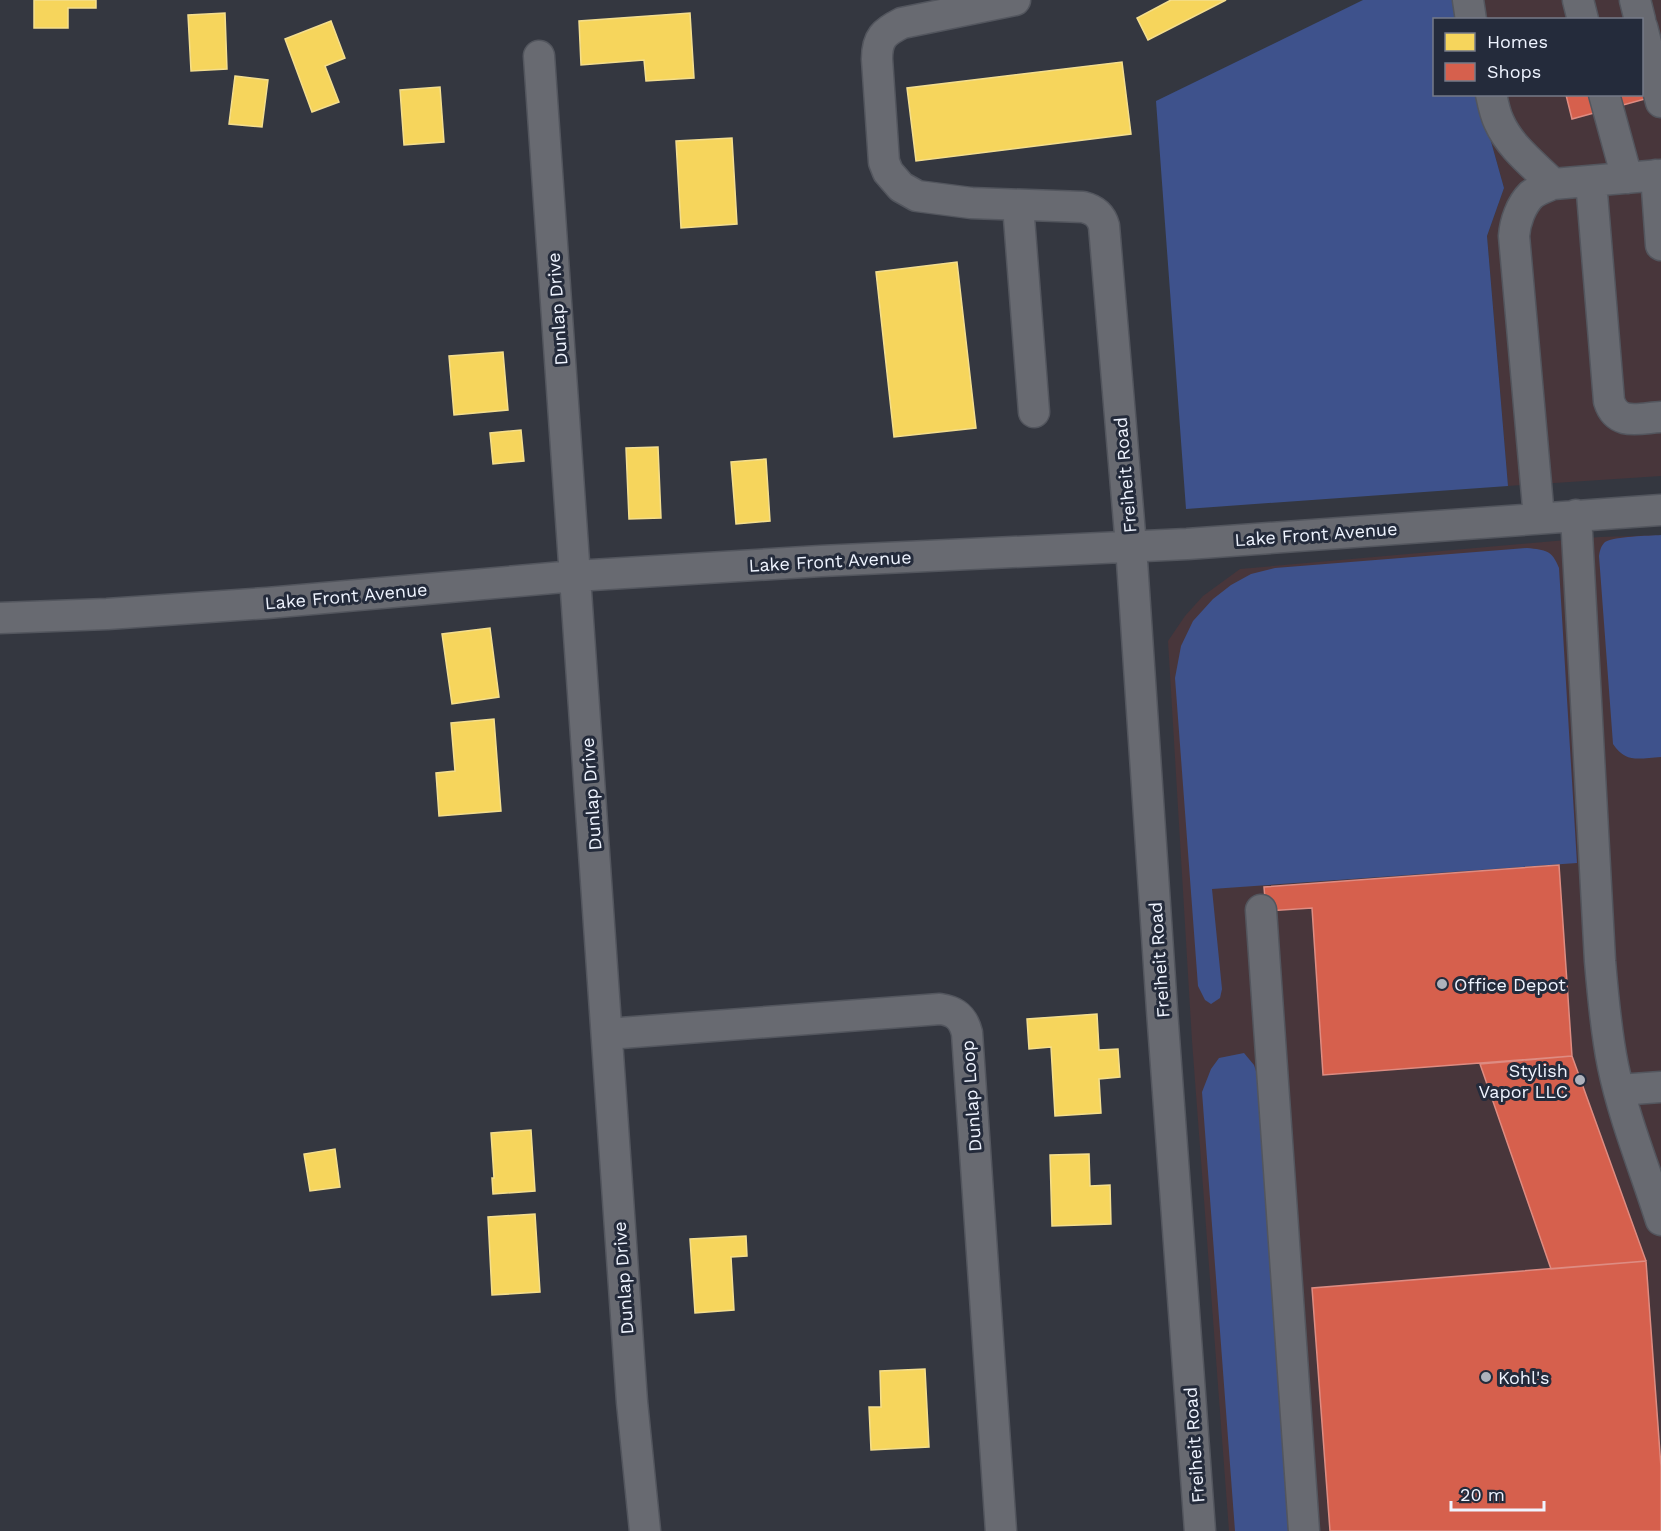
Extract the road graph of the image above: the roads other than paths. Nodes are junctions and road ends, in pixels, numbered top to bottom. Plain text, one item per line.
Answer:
1 (1015, 0) edge
2 (1468, 0) edge
3 (1578, 0) edge
4 (1635, 0) edge
5 (1471, 18) edge
6 (1582, 18) edge
7 (1640, 18) edge
8 (1643, 34) edge
9 (539, 56) dead end
10 (1491, 96) edge
11 (1605, 96) edge
12 (1661, 102) edge
13 (1648, 176) edge
14 (1591, 181) junction
15 (1553, 184) junction
16 (1018, 205) junction
17 (1661, 245) edge
18 (1034, 412) dead end
19 (1661, 417) edge
20 (1661, 510) edge
21 (1576, 515) junction
22 (1539, 518) junction
23 (1131, 546) junction
24 (575, 576) junction
25 (0, 618) edge
26 (1261, 910) dead end
27 (607, 1034) junction
28 (1661, 1088) edge
29 (1619, 1090) junction
30 (1661, 1220) edge
31 (645, 1531) edge
32 (1001, 1531) edge
33 (1200, 1531) edge
34 (1304, 1531) edge

1 - 16 street
2 - 5 street
3 - 6 street
4 - 7 street
8 - 12 street
9 - 24 street, Dunlap Drive
10 - 15 street
11 - 13 street
13 - 14 street
13 - 17 street
14 - 15 street
14 - 19 street
15 - 22 street
16 - 18 street
16 - 23 street, Freiheit Road
20 - 21 street, Lake Front Avenue
21 - 22 street, Lake Front Avenue
21 - 29 street
22 - 23 street, Lake Front Avenue
23 - 24 street, Lake Front Avenue
23 - 33 street, Freiheit Road
24 - 25 street, Lake Front Avenue
24 - 27 street, Dunlap Drive
26 - 34 street
27 - 31 street, Dunlap Drive
27 - 32 street, Dunlap Loop
28 - 29 street
29 - 30 street

